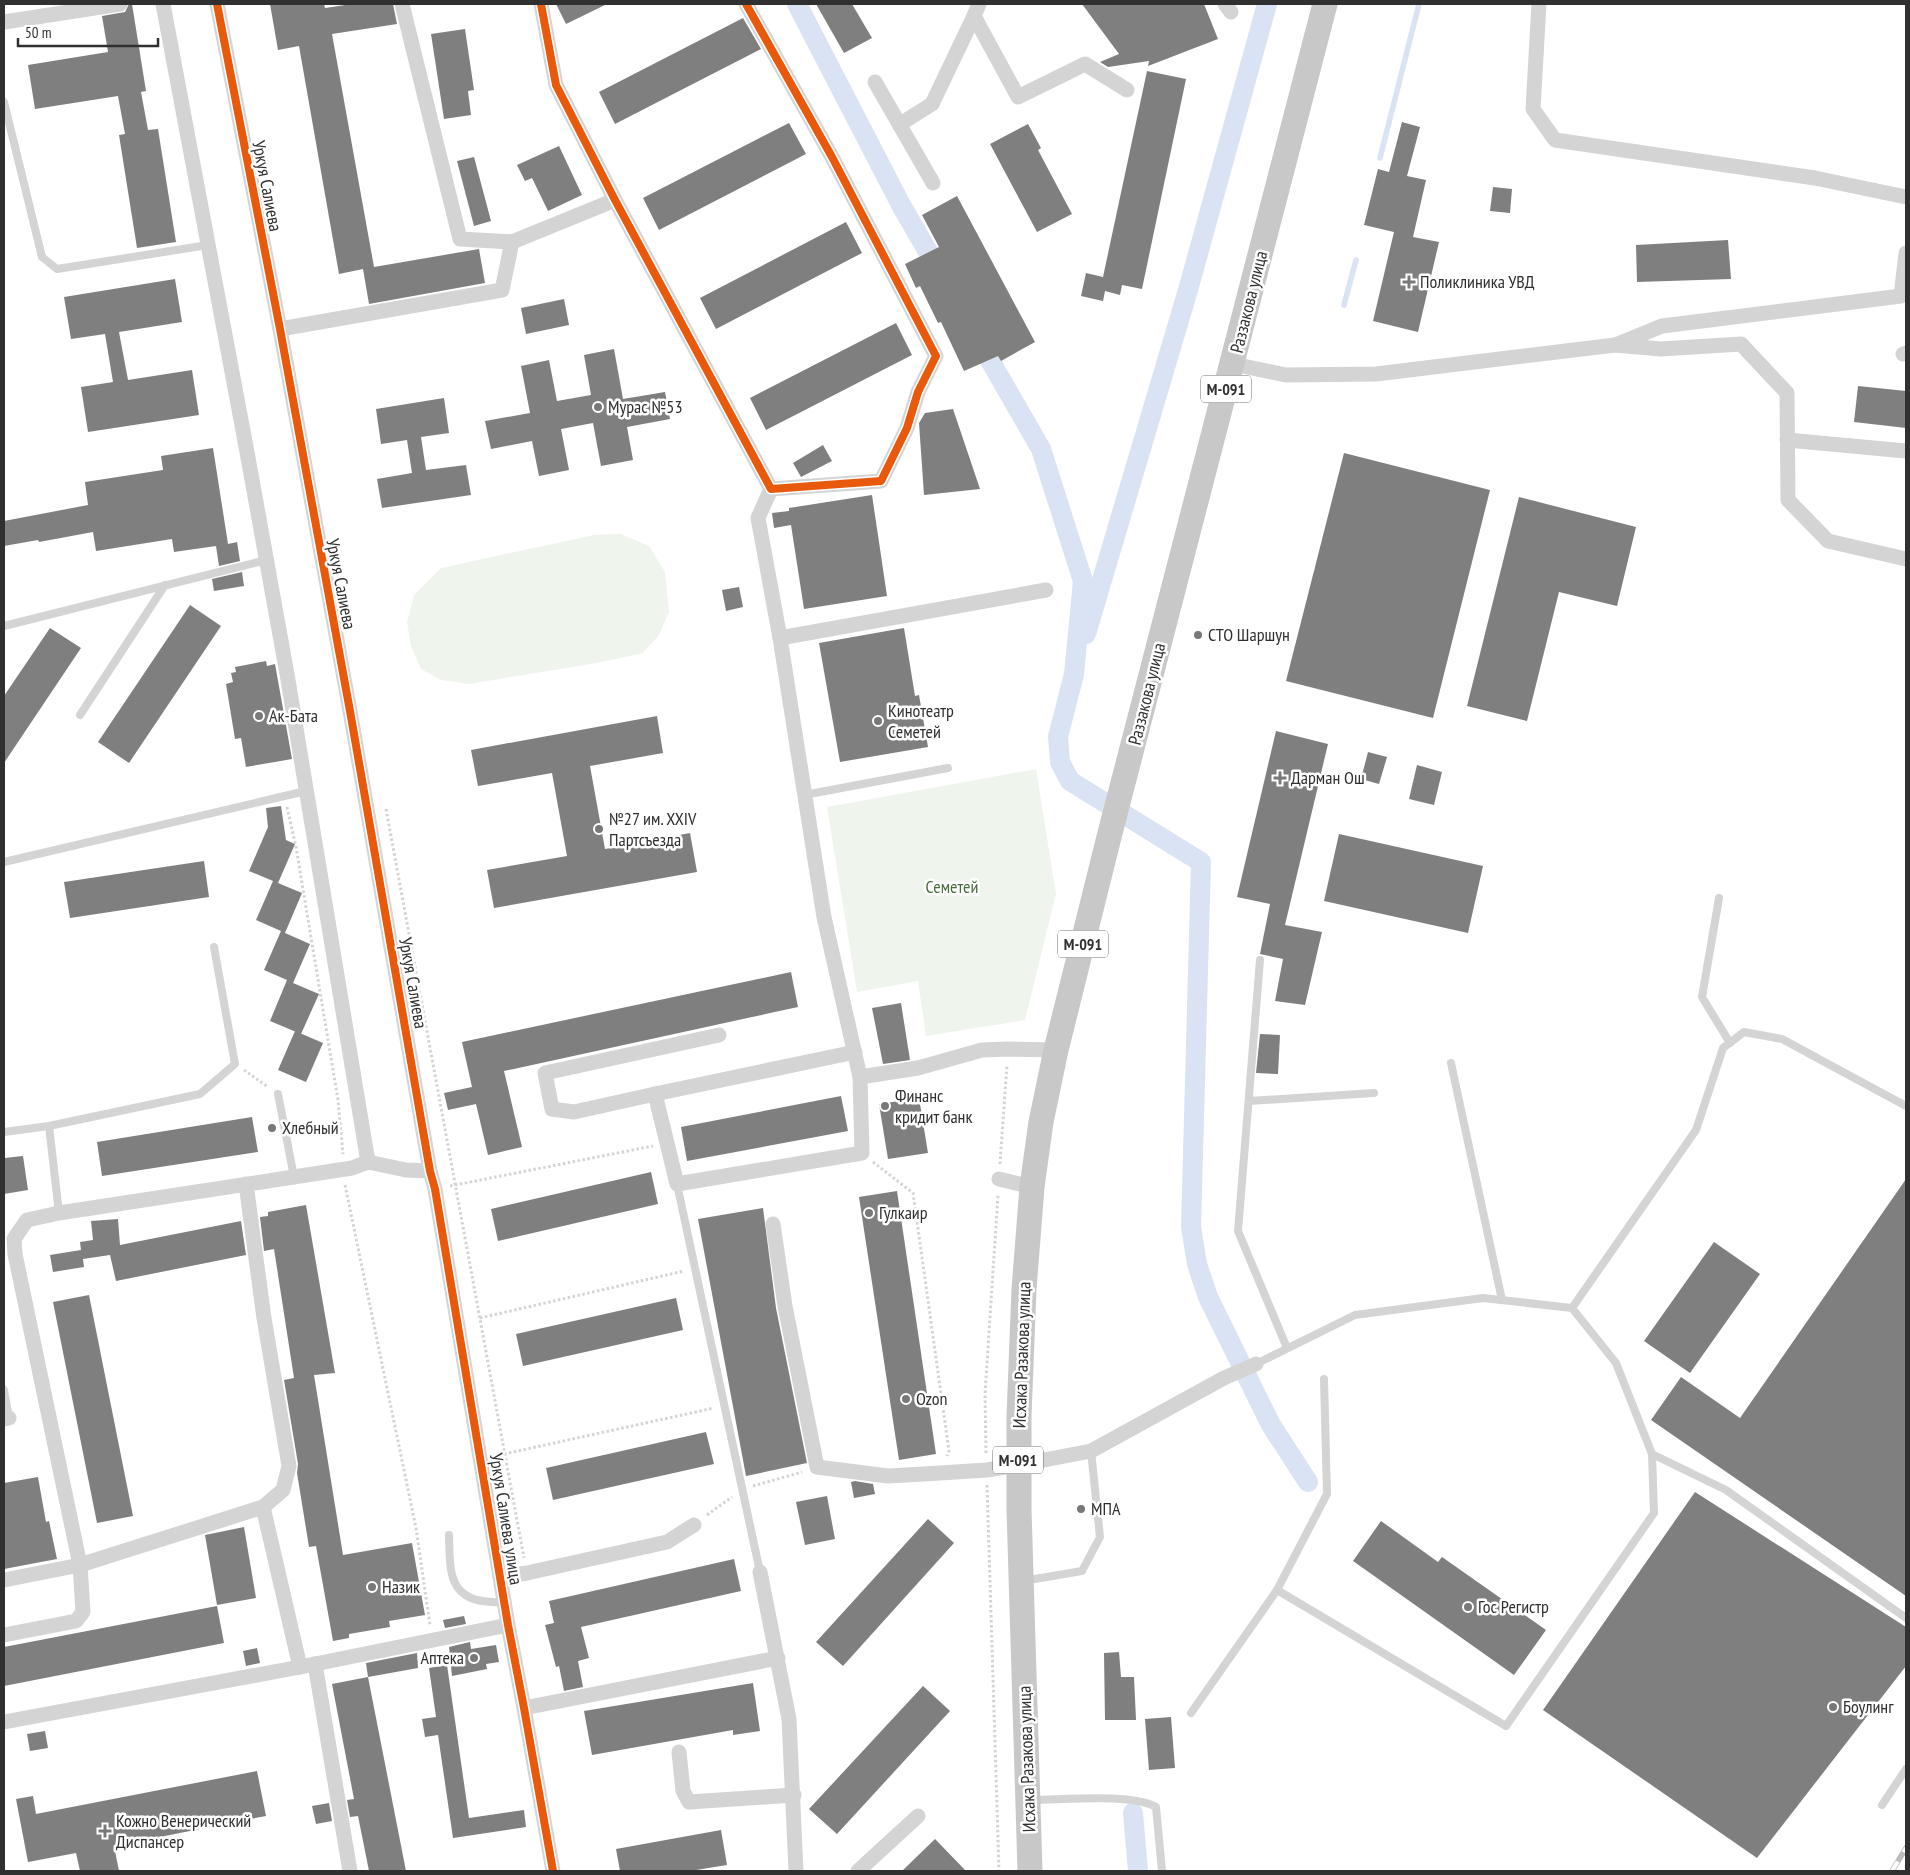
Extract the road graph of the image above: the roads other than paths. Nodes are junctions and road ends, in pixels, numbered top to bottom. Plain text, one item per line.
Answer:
1 (120, 4) edge
2 (162, 4) edge
3 (216, 4) edge
4 (402, 4) edge
5 (540, 4) edge
6 (746, 4) edge
7 (1325, 4) edge
8 (1539, 4) edge
9 (976, 10) edge
10 (4, 22) edge
11 (875, 82) dead end
12 (1127, 90) dead end
13 (4, 102) edge
14 (900, 124) junction
15 (933, 184) dead end
16 (1906, 197) edge
17 (615, 200) junction
18 (512, 242) junction
19 (208, 245) junction
20 (1906, 262) edge
21 (280, 329) junction
22 (1615, 345) junction
23 (1233, 364) junction
24 (1787, 440) junction
25 (1906, 451) edge
26 (771, 489) junction
27 (1906, 559) edge
28 (266, 560) junction
29 (165, 585) junction
30 (1046, 590) dead end
31 (4, 626) edge
32 (780, 638) junction
33 (80, 716) dead end
34 (948, 768) dead end
35 (306, 791) junction
36 (804, 794) junction
37 (4, 862) edge
38 (1719, 898) dead end
39 (214, 947) dead end
40 (1260, 960) dead end
41 (719, 1035) dead end
42 (1730, 1043) junction
43 (1056, 1050) junction
44 (855, 1052) junction
45 (1451, 1063) dead end
46 (860, 1077) junction
47 (1374, 1093) dead end
48 (278, 1094) road end
49 (655, 1094) junction
50 (1248, 1100) junction
51 (1906, 1106) edge
52 (49, 1126) junction
53 (4, 1132) edge
54 (368, 1162) junction
55 (430, 1171) junction
56 (294, 1176) junction
57 (999, 1179) dead end
58 (246, 1184) junction
59 (677, 1184) junction
60 (1032, 1187) junction
61 (59, 1213) junction
62 (773, 1224) dead end
63 (1502, 1300) junction
64 (1572, 1308) junction
65 (1287, 1348) junction
66 (1256, 1364) joint
67 (1324, 1379) dead end
68 (4, 1390) edge
69 (6, 1418) edge
70 (1091, 1451) junction
71 (1652, 1454) junction
72 (1018, 1466) junction
73 (263, 1507) junction
74 (694, 1525) dead end
75 (449, 1535) dead end
76 (80, 1565) junction
77 (760, 1572) joint
78 (500, 1577) junction
79 (4, 1580) edge
80 (1021, 1582) junction
81 (1277, 1590) junction
82 (504, 1603) junction
83 (1906, 1618) edge
84 (508, 1625) junction
85 (4, 1635) edge
86 (778, 1658) junction
87 (315, 1664) junction
88 (300, 1667) junction
89 (524, 1708) junction
90 (1191, 1712) dead end
91 (4, 1722) edge
92 (679, 1752) dead end
93 (1906, 1769) edge
94 (794, 1795) junction
95 (1028, 1800) junction
96 (1882, 1805) dead end
97 (918, 1816) dead end
98 (350, 1871) edge
99 (553, 1871) edge
100 (796, 1871) edge
101 (858, 1871) edge
102 (1030, 1871) edge
103 (1162, 1871) edge

1 - 10 street
2 - 19 street
3 - 21 street, Уркуя Салиева
4 - 18 street
5 - 17 street
6 - 26 street
7 - 23 main road, Раззакова улица / М-091
8 - 16 street
9 - 12 street
9 - 14 street
11 - 14 street
13 - 19 lane
14 - 15 street
17 - 18 street
17 - 26 street
18 - 21 street
19 - 28 street
20 - 22 street
21 - 55 street, Уркуя Салиева
22 - 23 street
22 - 24 street
23 - 43 main road, Раззакова улица / М-091
24 - 25 street
24 - 27 street
26 - 32 street
28 - 29 lane
28 - 35 street
29 - 31 lane
29 - 33 lane
30 - 32 street
32 - 36 street
34 - 36 lane
35 - 37 lane
35 - 54 street
36 - 44 street
38 - 42 lane
39 - 52 lane
40 - 50 lane
41 - 49 street
42 - 51 lane
42 - 64 lane
43 - 46 street
43 - 60 main road, Исхака Разакова улица / М-091
44 - 46 street
44 - 49 street
45 - 63 lane
46 - 59 street
47 - 50 lane
48 - 56 lane
49 - 59 street
50 - 65 lane
52 - 53 lane
52 - 61 lane
54 - 55 street
54 - 56 street
55 - 78 street, Уркуя Салиева улица
56 - 58 street
57 - 60 street
58 - 61 street
58 - 73 street
59 - 77 lane
60 - 72 main road, Исхака Разакова улица / М-091
61 - 76 street
62 - 72 street
63 - 64 lane
63 - 65 lane
64 - 71 lane
65 - 66 lane
66 - 70 street
67 - 81 lane
68 - 69 lane
70 - 72 street
70 - 80 lane
71 - 81 lane
71 - 83 lane
72 - 80 main road, Исхака Разакова улица / М-091
73 - 76 street
73 - 88 street
74 - 78 street
75 - 82 lane
76 - 79 street
76 - 85 street
77 - 86 street
78 - 82 street, Уркуя Салиева улица
80 - 95 main road, Исхака Разакова улица / М-091
81 - 90 lane
82 - 84 street, Уркуя Салиева улица
84 - 87 street
84 - 89 street, Уркуя Салиева улица
86 - 89 street
86 - 94 street
87 - 88 street
87 - 98 street
88 - 91 street
89 - 99 street, Уркуя Салиева улица
92 - 94 street
93 - 96 lane
94 - 100 street
95 - 102 main road, Исхака Разакова улица / М-091
95 - 103 lane
97 - 101 street

